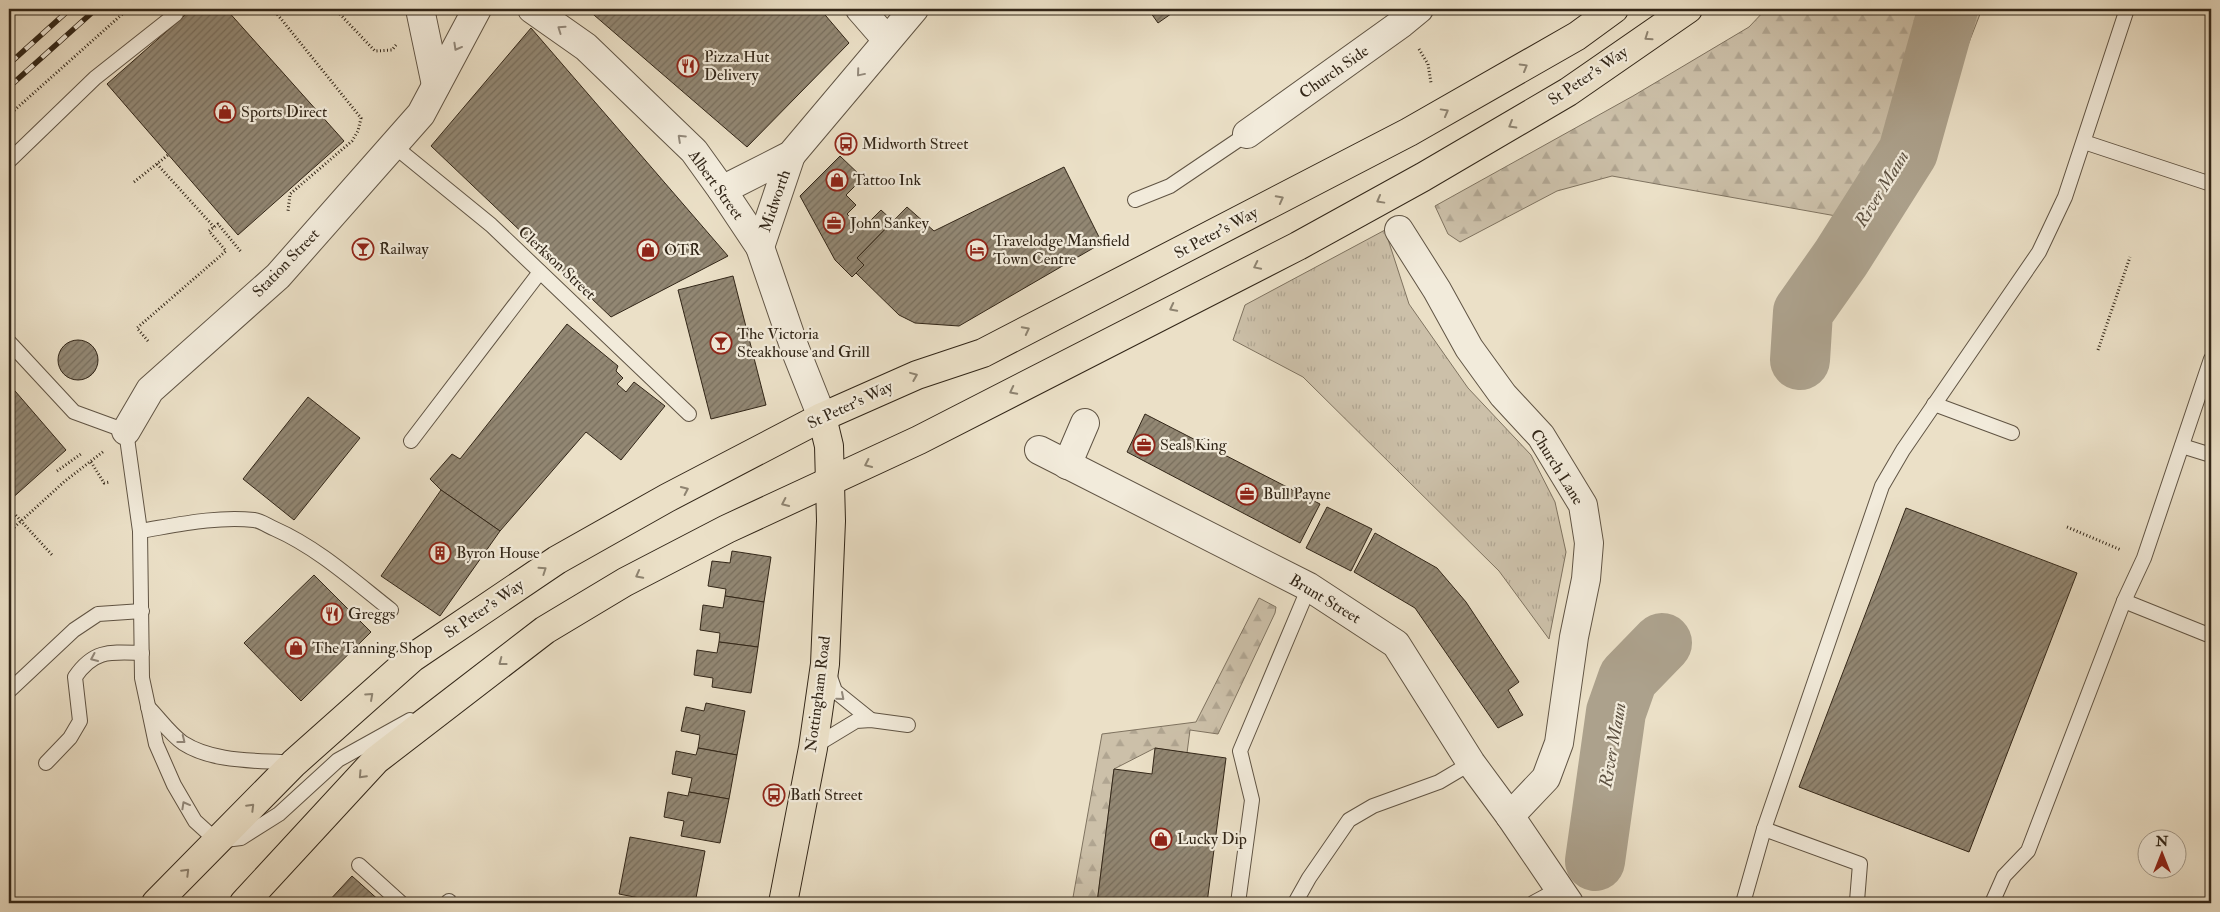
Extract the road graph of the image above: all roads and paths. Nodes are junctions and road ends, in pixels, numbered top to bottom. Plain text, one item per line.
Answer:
1 (128, 9) edge
2 (273, 9) edge
3 (335, 9) edge
4 (420, 9) edge
5 (477, 9) edge
6 (532, 9) edge
7 (860, 9) edge
8 (914, 9) edge
9 (1614, 9) edge
10 (1688, 9) edge
11 (2126, 9) edge
12 (176, 14) dead end
13 (1411, 16) edge
14 (401, 39) dead end
15 (887, 40) junction
16 (436, 85) junction
17 (1432, 86) dead end
18 (9, 115) edge
19 (1247, 134) joint
20 (2084, 142) junction
21 (394, 146) junction
22 (791, 154) junction
23 (168, 155) dead end
24 (9, 161) edge
25 (157, 164) junction
26 (134, 182) dead end
27 (2211, 184) edge
28 (722, 190) junction
29 (1135, 200) dead end
30 (288, 211) dead end
31 (214, 227) junction
32 (1399, 230) dead end
33 (760, 247) junction
34 (242, 253) dead end
35 (2130, 257) dead end
36 (540, 272) junction
37 (148, 341) dead end
38 (9, 342) edge
39 (2098, 350) dead end
40 (2211, 359) edge
41 (1934, 404) junction
42 (689, 414) dead end
43 (822, 417) junction
44 (1085, 423) dead end
45 (126, 431) junction
46 (2012, 434) dead end
47 (411, 441) dead end
48 (2182, 446) junction
49 (1039, 450) dead end
50 (80, 454) dead end
51 (2211, 455) edge
52 (91, 462) junction
53 (1067, 465) junction
54 (57, 471) dead end
55 (829, 482) junction
56 (104, 483) dead end
57 (11, 510) dead end
58 (21, 520) junction
59 (2067, 527) dead end
60 (140, 531) junction
61 (9, 532) edge
62 (2124, 551) dead end
63 (53, 556) dead end
64 (1309, 587) junction
65 (2124, 601) junction
66 (391, 610) dead end
67 (142, 611) junction
68 (2211, 636) edge
69 (142, 653) junction
70 (825, 664) junction
71 (469, 687) junction
72 (9, 692) edge
73 (148, 706) junction
74 (870, 720) junction
75 (908, 725) dead end
76 (812, 748) junction
77 (46, 763) dead end
78 (294, 763) junction
79 (1471, 763) junction
80 (1510, 816) junction
81 (1764, 829) junction
82 (217, 841) junction
83 (359, 865) dead end
84 (1564, 896) edge
85 (1858, 901) dead end
86 (156, 903) edge
87 (244, 903) edge
88 (401, 903) edge
89 (783, 903) edge
90 (1238, 903) edge
91 (1296, 903) edge
92 (1533, 903) edge
93 (1743, 903) edge
94 (1992, 903) edge

1 - 18 path
2 - 30 path
3 - 14 path
4 - 16 street
5 -> 16 street, Station Street
28 -> 6 street, Albert Street
7 - 15 street
8 - 15 street
43 -> 9 highway, St Peter's Way
10 -> 55 highway, St Peter's Way
11 - 20 lane
12 - 24 lane
13 - 17 path
13 - 19 street, Church Side
15 -> 22 street
16 - 21 street, Station Street
19 - 29 lane
20 - 27 lane
20 - 41 lane
21 - 36 lane, Clerkson Street
21 - 45 street, Station Street
22 - 28 street
22 - 33 street, Midworth
23 - 25 path
25 - 26 path
25 - 31 path
28 - 33 street, Albert Street
31 - 34 path
31 - 37 path
32 - 80 street, Church Lane
33 - 43 street, Albert Street
35 - 39 path
36 - 42 lane, Clerkson Street
36 - 47 lane
38 - 45 lane
40 - 48 lane
41 - 46 lane
41 - 81 lane
43 - 55 highway, Nottingham Road
78 -> 43 highway, St Peter's Way
44 - 53 street
45 - 52 path
45 - 60 lane
48 - 51 lane
48 - 65 lane
49 - 53 street, Brunt Street
50 - 54 path
52 - 56 path
52 - 58 path
53 - 64 street, Brunt Street
55 - 70 highway, Nottingham Road
55 -> 71 highway, St Peter's Way
57 - 58 path
58 - 61 path
58 - 63 path
59 - 62 path
60 - 66 lane
60 - 67 lane
64 - 79 street, Brunt Street
64 - 90 lane
65 - 68 lane
65 - 94 lane
67 - 69 lane
67 - 72 lane
69 - 73 lane
69 -> 77 lane
70 -> 74 lane
70 - 76 highway, Nottingham Road
71 - 82 lane
71 -> 87 highway, St Peter's Way
73 -> 78 lane
82 -> 73 lane
74 - 75 lane
74 - 76 lane
76 - 89 highway, Nottingham Road
82 -> 78 highway, St Peter's Way
79 - 80 street, Brunt Street
79 - 91 lane
80 - 84 street, Brunt Street
81 - 85 lane
81 - 93 lane
86 -> 82 highway, St Peter's Way
83 - 88 lane
84 - 92 lane

